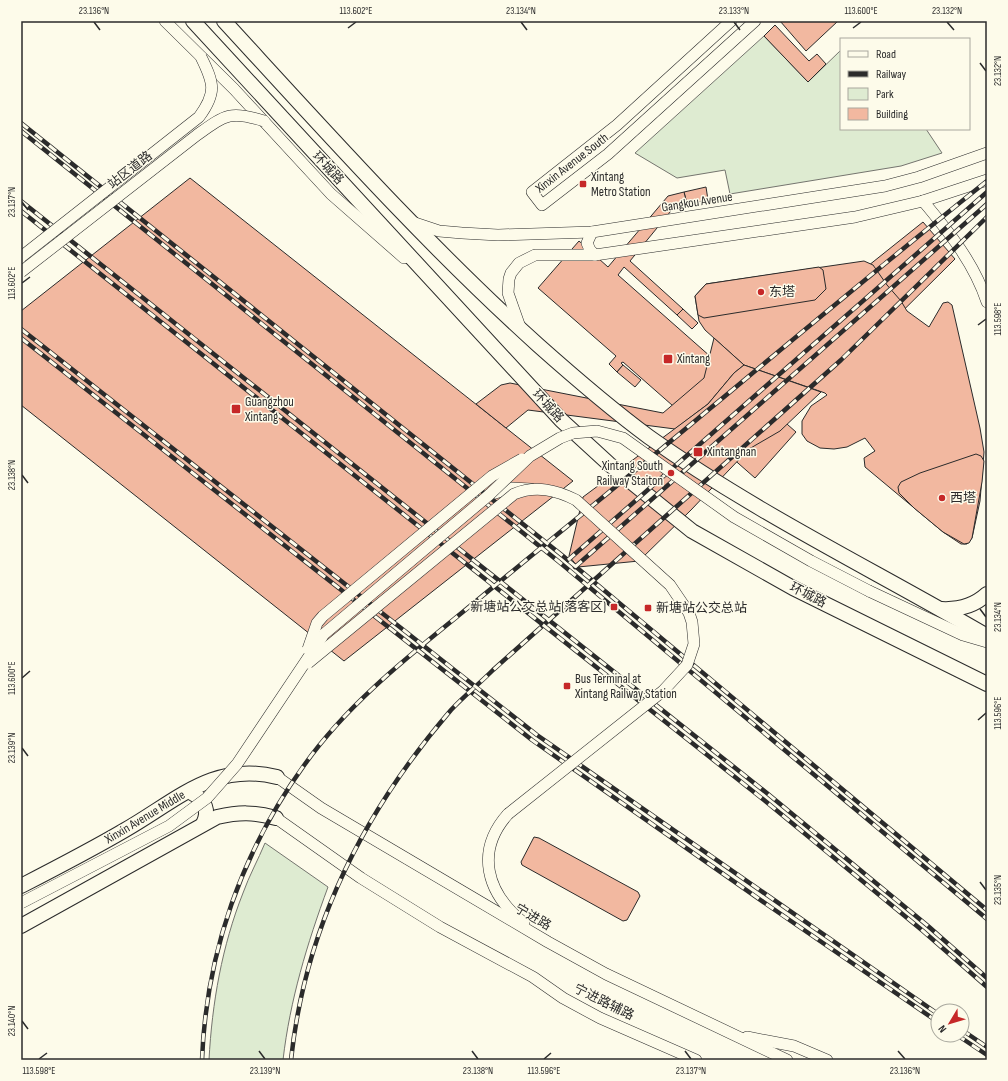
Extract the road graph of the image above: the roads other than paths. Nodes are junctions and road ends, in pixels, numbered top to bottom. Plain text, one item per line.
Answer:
1 (165, 21) edge
2 (193, 21) edge
3 (224, 21) edge
4 (731, 21) edge
5 (754, 21) edge
6 (200, 57) junction
7 (264, 121) junction
8 (987, 153) edge
9 (987, 180) edge
10 (923, 201) junction
11 (408, 220) junction
12 (592, 232) junction
13 (595, 255) junction
14 (21, 257) edge
15 (21, 272) edge
16 (436, 285) junction
17 (987, 302) edge
18 (521, 329) junction
19 (530, 456) junction
20 (535, 489) junction
21 (489, 495) junction
22 (987, 594) edge
23 (941, 609) junction
24 (987, 636) edge
25 (987, 642) edge
26 (304, 662) junction
27 (291, 682) junction
28 (987, 684) edge
29 (277, 777) joint
30 (188, 791) junction
31 (276, 818) joint
32 (203, 824) junction
33 (21, 886) edge
34 (21, 903) edge
35 (21, 926) edge
36 (548, 942) junction
37 (734, 1035) junction
38 (694, 1060) edge
39 (787, 1060) edge
40 (827, 1060) edge

1 - 6 street
2 - 16 main road, 环城路
3 - 11 main road, 环城路
4 - 5 street, Xinxin Avenue South
6 - 7 street, bridge
6 - 14 street, 站区道路, bridge
7 - 15 street, 站区道路, bridge
7 - 16 street
8 - 12 street, Gangkou Avenue
9 - 10 street
10 - 13 street
10 - 17 street
11 - 12 street, Gangkou Avenue
11 - 18 main road, 环城路
12 - 13 street
13 - 18 street
16 - 28 main road, 环城路
18 - 23 main road, 环城路
19 - 21 street, bridge
19 - 25 street, bridge
19 - 26 street, bridge
20 - 21 street, bridge
20 - 27 street, bridge
20 - 36 street, bridge
21 - 26 street, bridge
22 - 23 main road
23 - 24 main road, 环城路
26 - 27 street, bridge
27 - 34 street, bridge
29 - 30 main road, Xinxin Avenue Middle
29 - 36 street, 宁进路
30 - 32 main road
30 - 33 main road, Xinxin Avenue Middle
31 - 32 main road
31 - 38 street, 宁进路辅路
32 - 35 main road
36 - 37 street, 宁进路
37 - 39 street, 宁进路
37 - 40 street

